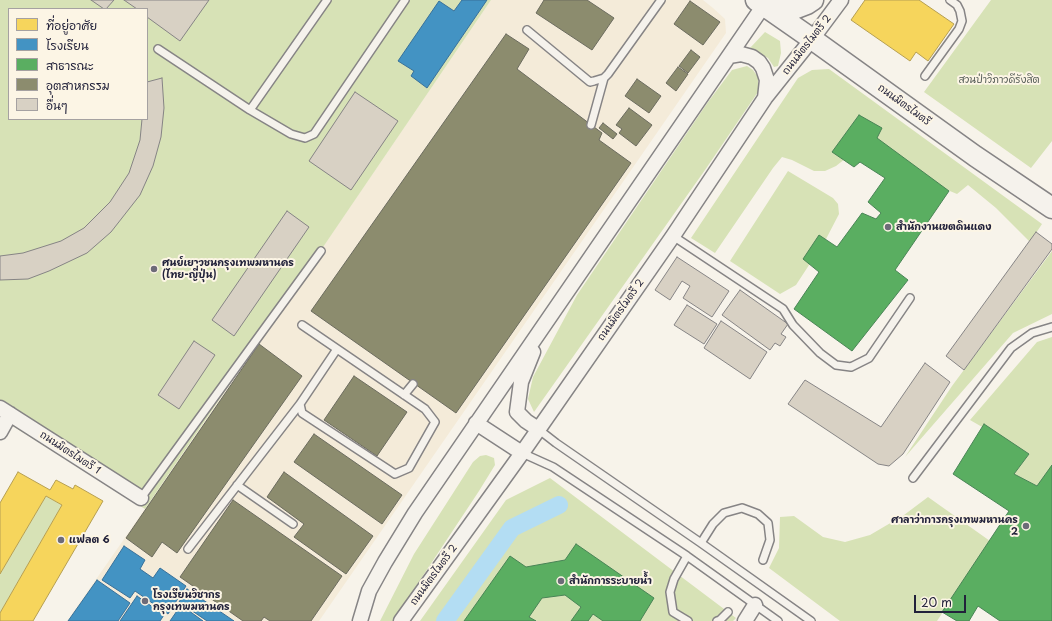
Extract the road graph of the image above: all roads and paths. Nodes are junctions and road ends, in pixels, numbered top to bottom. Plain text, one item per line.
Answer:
1 (327, 0) edge
2 (405, 0) edge
3 (652, 0) edge
4 (812, 0) edge
5 (841, 0) edge
6 (950, 0) edge
7 (660, 2) edge
8 (763, 2) edge
9 (527, 30) dead end
10 (812, 39) junction
11 (158, 49) dead end
12 (729, 56) junction
13 (925, 76) dead end
14 (604, 78) junction
15 (765, 98) junction
16 (250, 110) junction
17 (591, 125) dead end
18 (1052, 208) edge
19 (672, 236) junction
20 (320, 251) dead end
21 (910, 298) dead end
22 (302, 325) dead end
23 (545, 325) junction
24 (1052, 327) edge
25 (337, 349) junction
26 (413, 384) dead end
27 (404, 395) junction
28 (300, 404) junction
29 (5, 411) edge
30 (476, 423) junction
31 (538, 429) junction
32 (0, 432) edge
33 (522, 453) junction
34 (914, 478) dead end
35 (237, 485) junction
36 (140, 498) joint
37 (293, 524) dead end
38 (701, 543) junction
39 (188, 549) dead end
40 (687, 556) junction
41 (763, 560) dead end
42 (755, 605) junction
43 (728, 612) dead end
44 (360, 621) edge
45 (401, 621) edge
46 (688, 621) edge
47 (717, 621) edge
48 (745, 621) edge
49 (778, 621) edge
50 (811, 621) edge

1 - 16 lane
2 - 16 lane
3 - 7 lane
4 - 8 street
5 - 10 street, ถนนมิตรไมตรี 2
6 - 13 lane
7 - 14 lane
8 - 10 street, ถนนมิตรไมตรี
8 - 12 street
9 - 14 lane
10 - 15 street, ถนนมิตรไมตรี 2
10 - 18 street, ถนนมิตรไมตรี
11 - 16 lane
12 - 15 street
12 - 23 street
14 - 17 lane
15 - 19 street, ถนนมิตรไมตรี 2
19 - 21 lane
19 - 31 street, ถนนมิตรไมตรี 2
20 - 36 lane
22 - 25 lane
23 - 30 street
23 - 31 street
24 - 34 lane
25 - 27 lane
25 - 28 lane
26 - 27 lane
27 - 28 lane
28 - 35 lane
29 - 32 street
29 - 36 street, ถนนมิตรไมตรี 1
30 - 33 street
30 - 44 street
31 - 33 street, ถนนมิตรไมตรี 2
31 - 38 lane
33 - 40 lane
33 - 45 street, ถนนมิตรไมตรี 2
35 - 37 lane
35 - 39 lane
38 - 41 lane
38 - 50 lane
40 - 42 lane
40 - 46 lane
42 - 48 street
42 - 49 lane
43 - 47 lane

